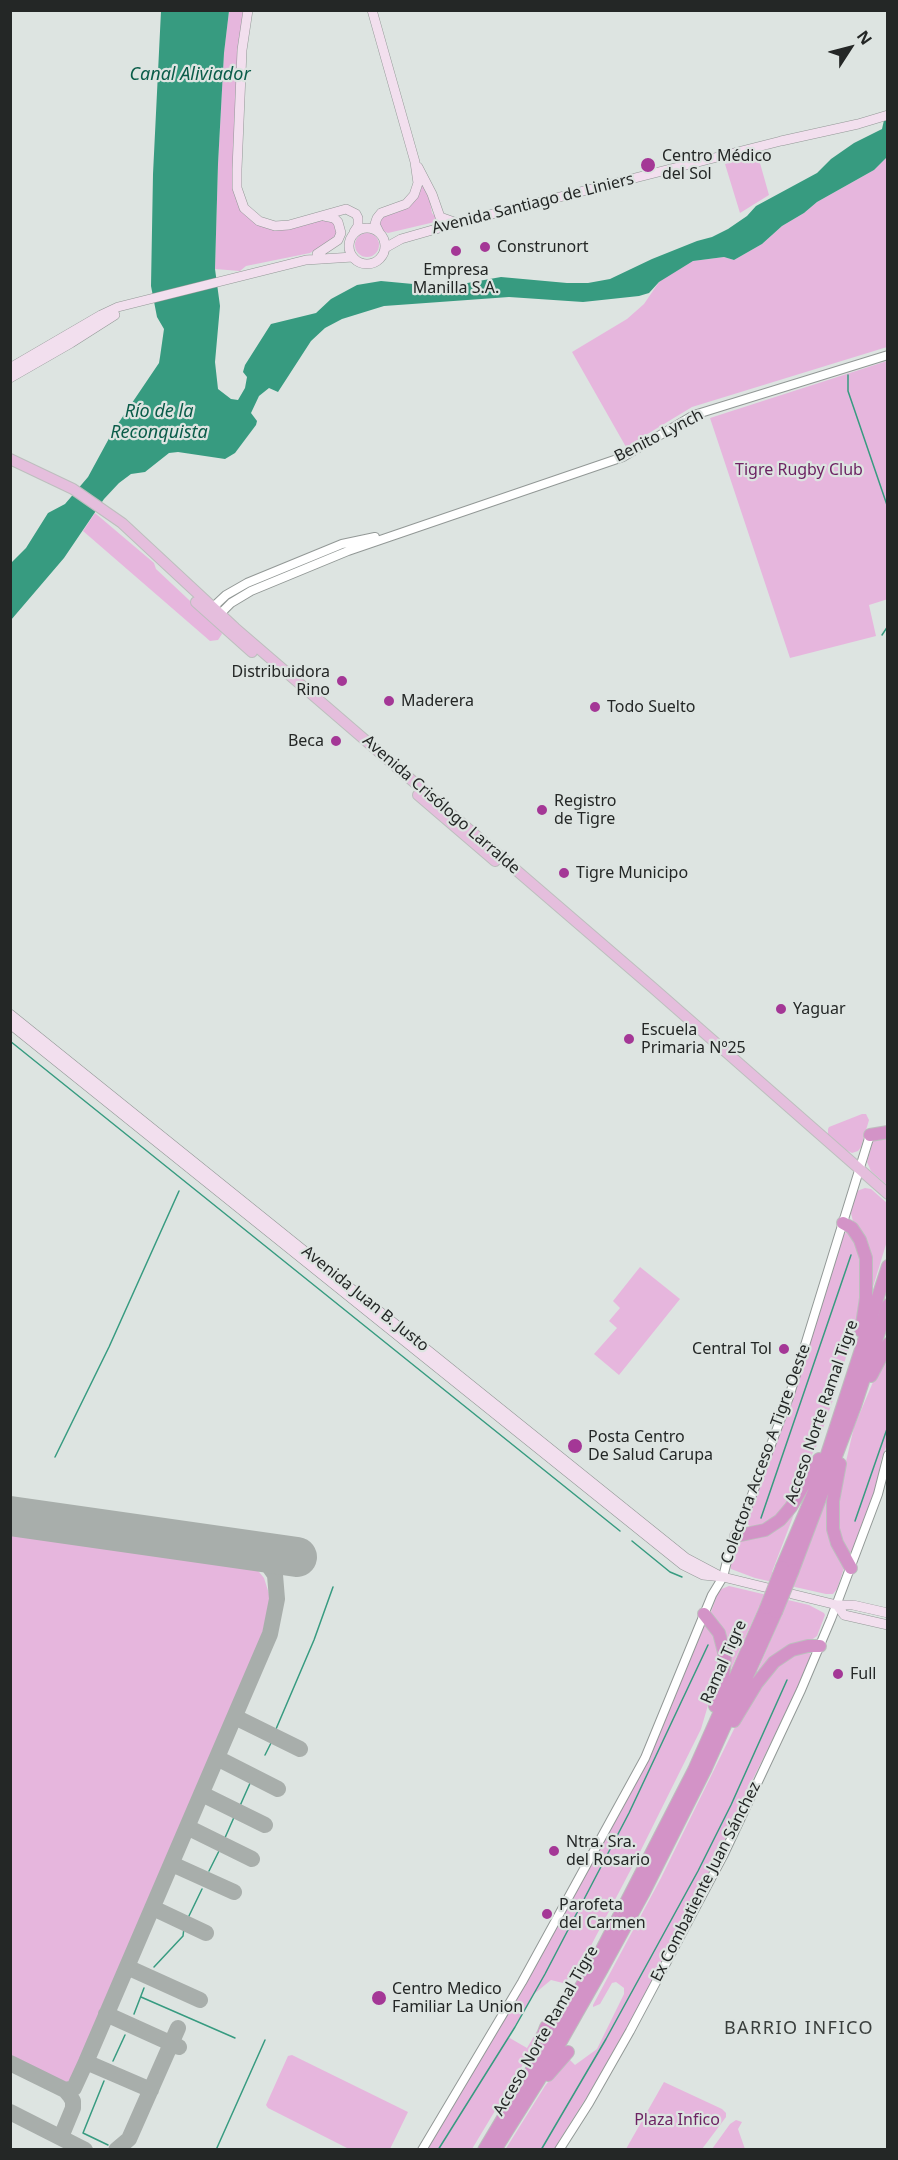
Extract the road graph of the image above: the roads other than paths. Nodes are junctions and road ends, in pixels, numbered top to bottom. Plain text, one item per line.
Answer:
1 (248, 10) edge
2 (372, 10) edge
3 (884, 116) edge
4 (415, 162) junction
5 (322, 216) junction
6 (457, 223) junction
7 (423, 232) junction
8 (381, 234) junction
9 (352, 235) junction
10 (385, 248) junction
11 (317, 254) junction
12 (353, 257) junction
13 (306, 260) junction
14 (145, 302) junction
15 (888, 355) edge
16 (10, 368) edge
17 (10, 378) edge
18 (10, 459) edge
19 (10, 466) edge
20 (38, 475) junction
21 (213, 614) junction
22 (10, 1014) edge
23 (10, 1024) edge
24 (888, 1132) edge
25 (870, 1135) joint
26 (859, 1170) junction
27 (888, 1194) edge
28 (843, 1223) junction
29 (888, 1266) edge
30 (888, 1305) edge
31 (888, 1344) edge
32 (849, 1388) junction
33 (855, 1406) junction
34 (837, 1420) junction
35 (846, 1430) junction
36 (888, 1455) edge
37 (736, 1536) junction
38 (851, 1568) junction
39 (788, 1569) junction
40 (723, 1577) junction
41 (768, 1588) dead end
42 (792, 1594) dead end
43 (837, 1605) junction
44 (888, 1613) edge
45 (704, 1614) junction
46 (888, 1624) edge
47 (820, 1646) junction
48 (700, 1769) junction
49 (629, 1897) junction
50 (603, 1969) junction
51 (582, 1975) dead end
52 (589, 2006) dead end
53 (546, 2027) dead end
54 (568, 2052) dead end
55 (522, 2088) junction
56 (524, 2103) junction
57 (422, 2150) edge
58 (484, 2150) edge
59 (495, 2150) edge
60 (560, 2150) edge

1 - 5 main road
2 - 4 main road
3 - 6 main road, Avenida Santiago de Liniers
4 - 6 main road
4 - 8 main road
5 - 9 main road
5 - 11 main road
6 - 7 main road, Avenida Santiago de Liniers
7 - 8 main road, Avenida Santiago de Liniers
7 - 10 main road, Avenida Santiago de Liniers
8 - 9 main road
8 - 10 main road
9 - 11 main road
9 - 12 main road
10 - 12 main road
11 - 13 main road
12 - 13 main road
13 - 14 main road
14 - 16 main road
14 - 17 main road
15 - 21 street, Benito Lynch
18 - 20 main road, Avenida Crisólogo Larralde
19 - 20 main road, Avenida Crisólogo Larralde
20 - 21 main road, Avenida Crisólogo Larralde
21 - 26 main road, Avenida Crisólogo Larralde
22 - 40 main road, Avenida Juan B. Justo
23 - 40 main road, Avenida Juan B. Justo
24 - 25 highway
25 - 26 street, Colectora Acceso A Tigre Oeste
26 - 27 main road, Avenida Crisólogo Larralde
26 - 28 street, Colectora Acceso A Tigre Oeste
28 - 32 highway
28 - 37 street, Colectora Acceso A Tigre Oeste
29 - 32 highway, Acceso Norte Ramal Tigre
30 - 33 highway, Acceso Norte Ramal Tigre
31 - 33 highway
32 - 34 highway, Acceso Norte Ramal Tigre
33 - 35 highway, Acceso Norte Ramal Tigre
34 - 37 highway
34 - 39 highway, Acceso Norte Ramal Tigre
35 - 38 highway
35 - 39 highway, Acceso Norte Ramal Tigre
36 - 38 street, Ex Combatiente Juan Sánchez
37 - 40 street, Colectora Acceso A Tigre Oeste
38 - 43 street, Ex Combatiente Juan Sánchez
39 - 48 highway, Ramal Tigre, bridge
40 - 41 main road, Avenida Juan B. Justo
40 - 45 street, Colectora Acceso A Tigre Oeste
42 - 43 main road
43 - 44 main road
43 - 46 main road
43 - 47 street, Ex Combatiente Juan Sánchez
45 - 48 highway
45 - 57 street, Colectora Acceso A Tigre Oeste
47 - 48 highway
47 - 60 street, Ex Combatiente Juan Sánchez
48 - 49 highway, Acceso Norte Ramal Tigre
48 - 50 highway, Acceso Norte Ramal Tigre
49 - 51 highway
49 - 55 highway, Acceso Norte Ramal Tigre
50 - 52 highway
50 - 56 highway, Acceso Norte Ramal Tigre
53 - 55 highway
54 - 56 highway
55 - 58 highway, Acceso Norte Ramal Tigre
56 - 59 highway, Acceso Norte Ramal Tigre

